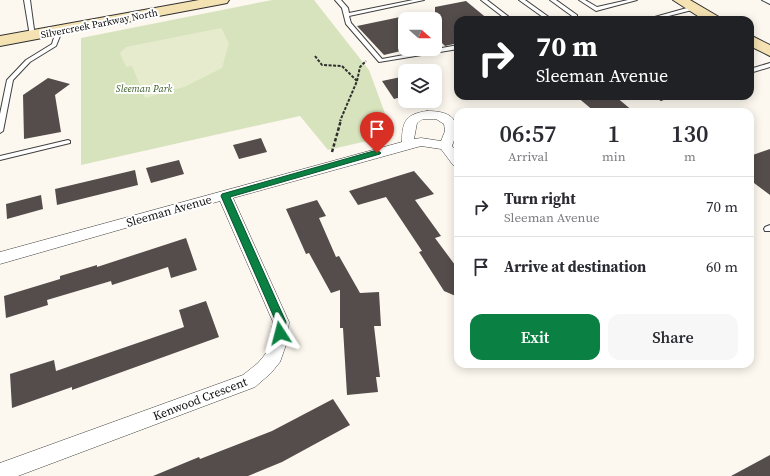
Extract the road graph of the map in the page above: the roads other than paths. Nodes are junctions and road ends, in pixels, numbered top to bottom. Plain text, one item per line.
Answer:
1 (27, 0) edge
2 (222, 0) edge
3 (338, 0) edge
4 (421, 0) edge
5 (484, 0) edge
6 (553, 0) edge
7 (582, 0) edge
8 (634, 0) edge
9 (680, 0) edge
10 (765, 0) edge
11 (526, 1) edge
12 (198, 2) edge
13 (770, 2) edge
14 (694, 8) junction
15 (346, 15) junction
16 (505, 16) edge
17 (545, 16) edge
18 (575, 16) edge
19 (663, 16) edge
20 (707, 16) edge
21 (59, 31) junction
22 (33, 36) junction
23 (0, 41) edge
24 (754, 42) edge
25 (454, 48) edge
26 (770, 51) edge
27 (770, 65) edge
28 (754, 70) edge
29 (0, 131) edge
30 (68, 142) dead end
31 (408, 144) junction
32 (445, 146) junction
33 (454, 157) edge
34 (0, 158) edge
35 (225, 196) junction
36 (0, 258) edge
37 (0, 473) edge

1 - 22 lane
2 - 12 main road, Silvercreek Parkway North
3 - 15 lane
4 - 15 lane
5 - 16 lane
6 - 18 lane
7 - 8 lane
9 - 14 main road
10 - 13 lane
11 - 17 lane
12 - 21 main road, Silvercreek Parkway North
14 - 19 lane
14 - 20 main road
15 - 25 lane
21 - 22 main road, Silvercreek Parkway North
21 - 29 lane
22 - 23 main road, Silvercreek Parkway North
24 - 26 main road
27 - 28 lane
30 - 34 lane
31 - 32 street, Sleeman Avenue
31 - 32 street
31 - 35 street, Sleeman Avenue
32 - 33 street
35 - 36 street, Sleeman Avenue
35 - 37 street, Kenwood Crescent

